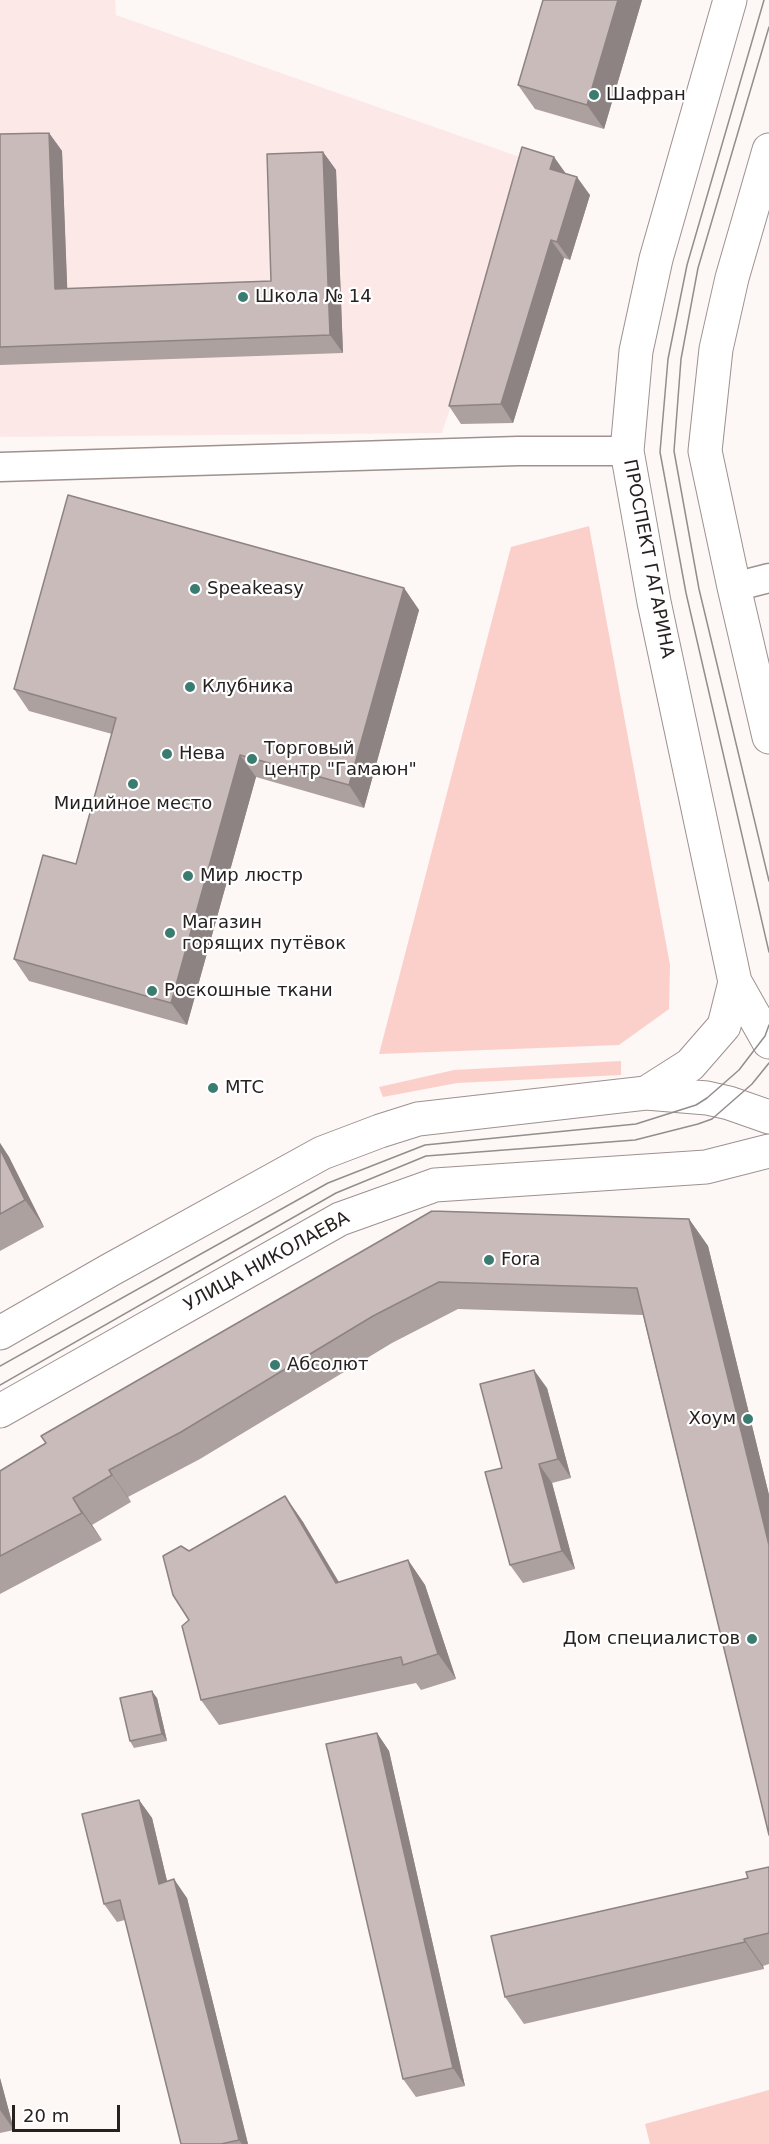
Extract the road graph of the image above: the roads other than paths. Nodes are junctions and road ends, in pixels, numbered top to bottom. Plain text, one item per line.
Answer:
1 (730, 0) edge
2 (769, 150) edge
3 (627, 452) junction
4 (0, 467) edge
5 (769, 578) edge
6 (734, 587) junction
7 (769, 737) edge
8 (735, 982) junction
9 (769, 1042) edge
10 (645, 1093) junction
11 (769, 1117) edge
12 (769, 1150) edge
13 (0, 1333) edge
14 (0, 1411) edge

1 - 3 main road, ПРОСПЕКТ ГАГАРИНА
2 - 6 main road
3 - 4 street
3 - 8 main road, ПРОСПЕКТ ГАГАРИНА
5 - 6 street
6 - 7 main road
8 - 9 main road, ПРОСПЕКТ ГАГАРИНА
8 - 10 main road
10 - 11 main road
10 - 13 main road
12 - 14 main road, УЛИЦА НИКОЛАЕВА

